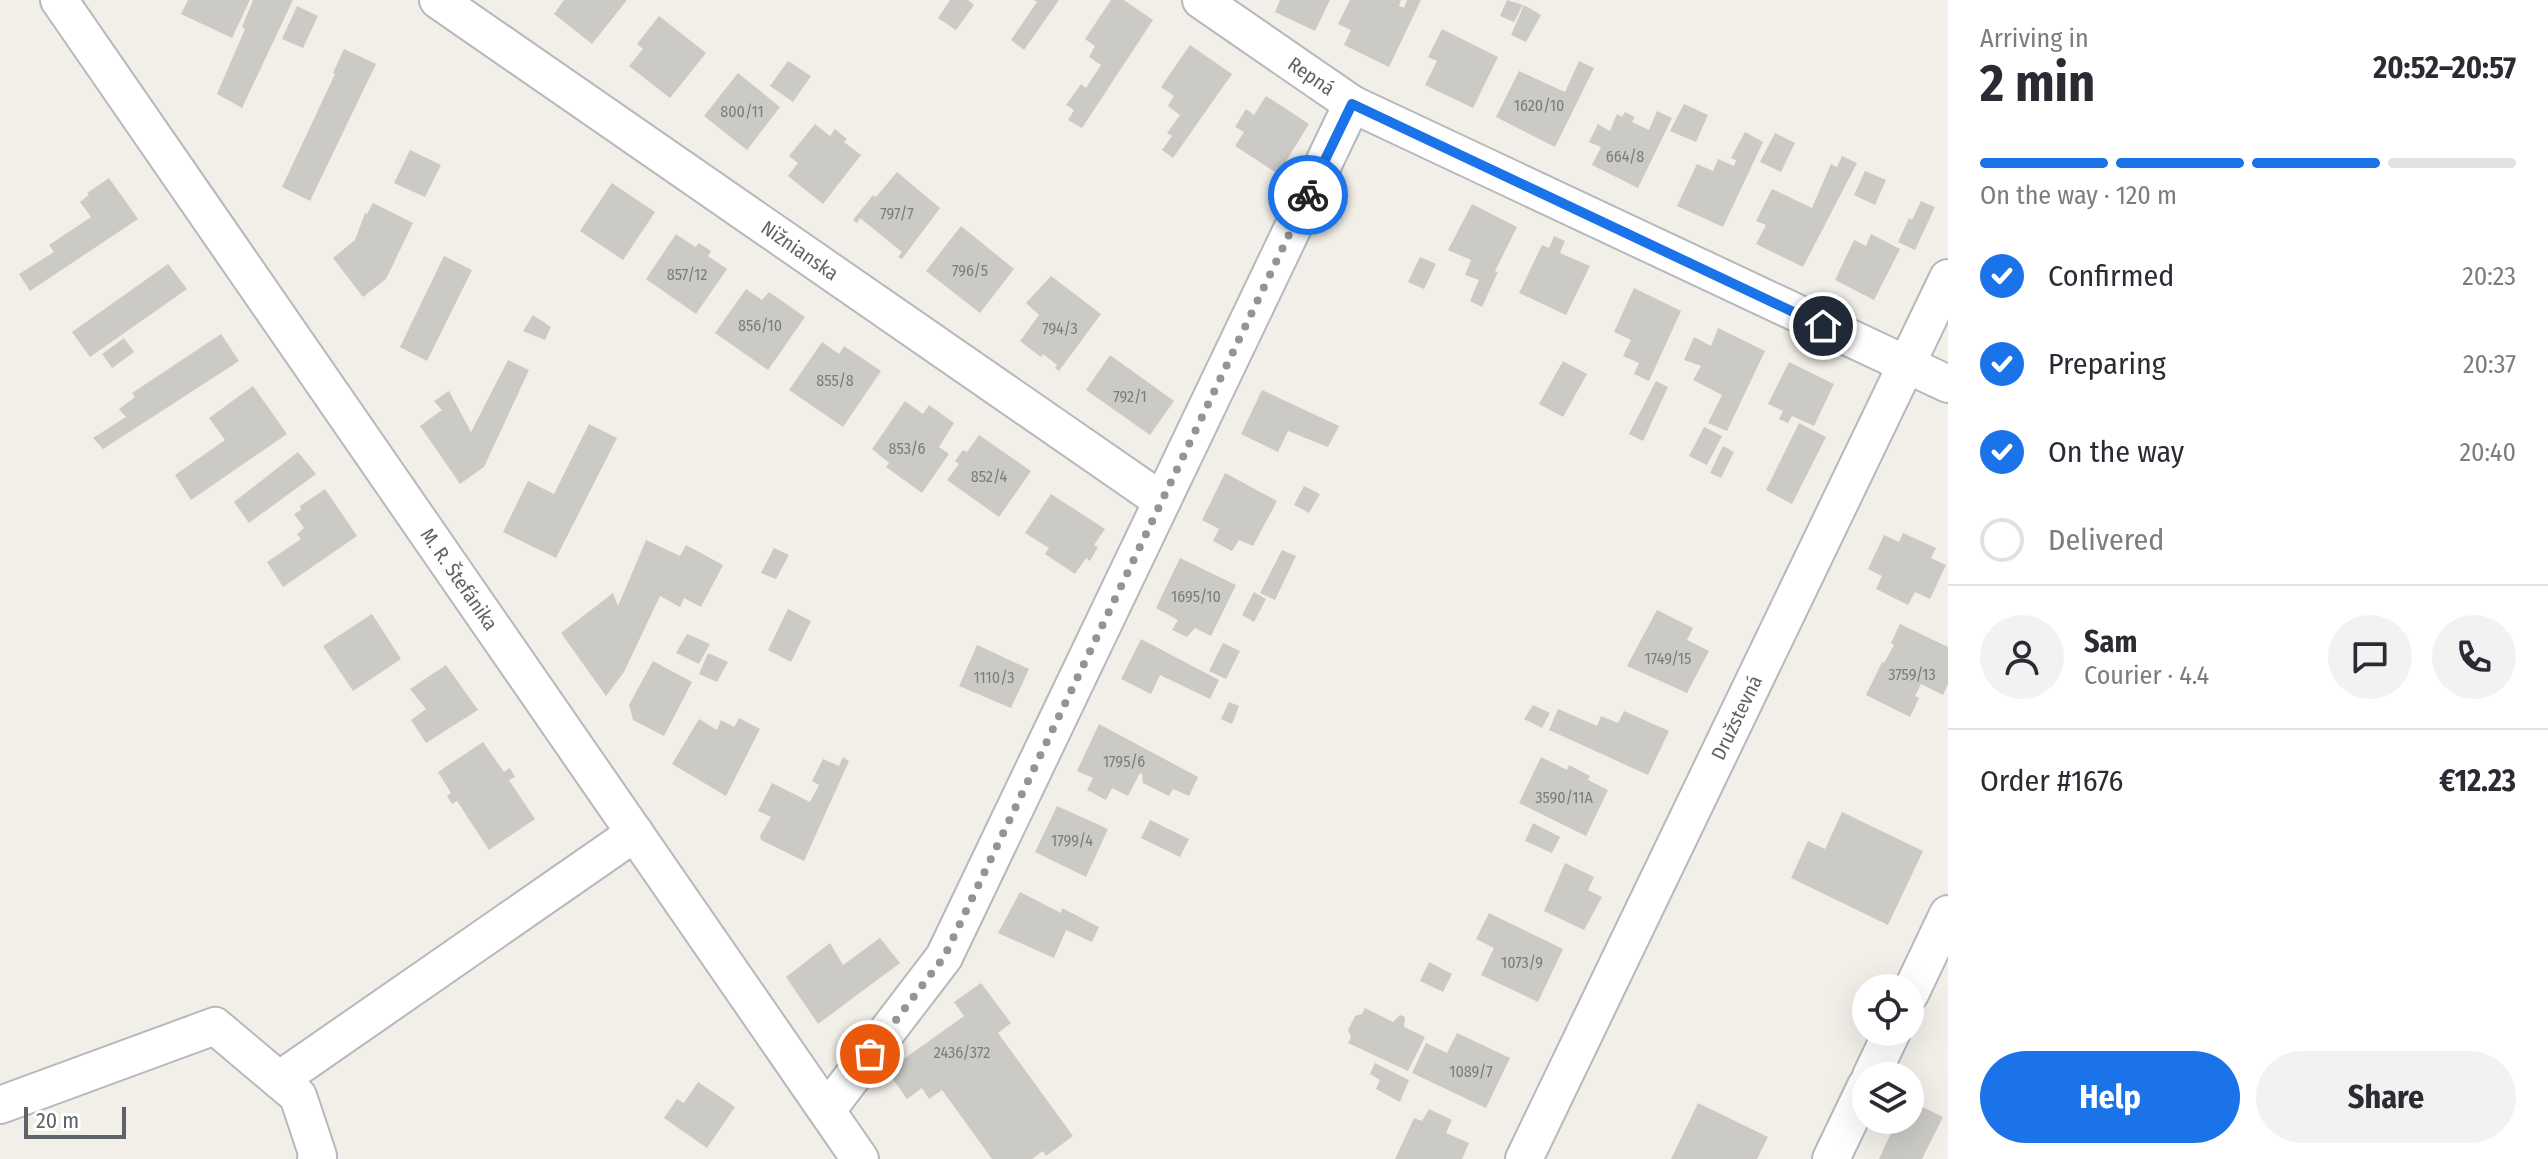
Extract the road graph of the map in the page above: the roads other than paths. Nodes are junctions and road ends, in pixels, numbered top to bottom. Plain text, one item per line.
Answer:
1 (59, 0) edge
2 (438, 0) edge
3 (1201, 0) edge
4 (1352, 104) junction
5 (1948, 278) edge
6 (1906, 365) junction
7 (1948, 384) edge
8 (1162, 501) junction
9 (635, 833) junction
10 (1946, 923) edge
11 (1920, 974) edge
12 (279, 1080) junction
13 (0, 1105) edge
14 (827, 1110) junction
15 (1852, 1115) edge
16 (316, 1159) edge
17 (860, 1159) edge
18 (1524, 1159) edge
19 (1831, 1159) edge

1 - 9 street, M. R. Štefánika
2 - 8 street, Nižnianska
3 - 4 street, Repná
4 - 6 street, Repná
4 - 8 street
5 - 6 street, Družstevná
6 - 7 street, Repná
6 - 18 street, Družstevná
8 - 14 street
9 - 12 street
9 - 14 street, M. R. Štefánika
10 - 11 street
12 - 13 street
12 - 16 street
14 - 17 street, M. R. Štefánika
15 - 19 street

